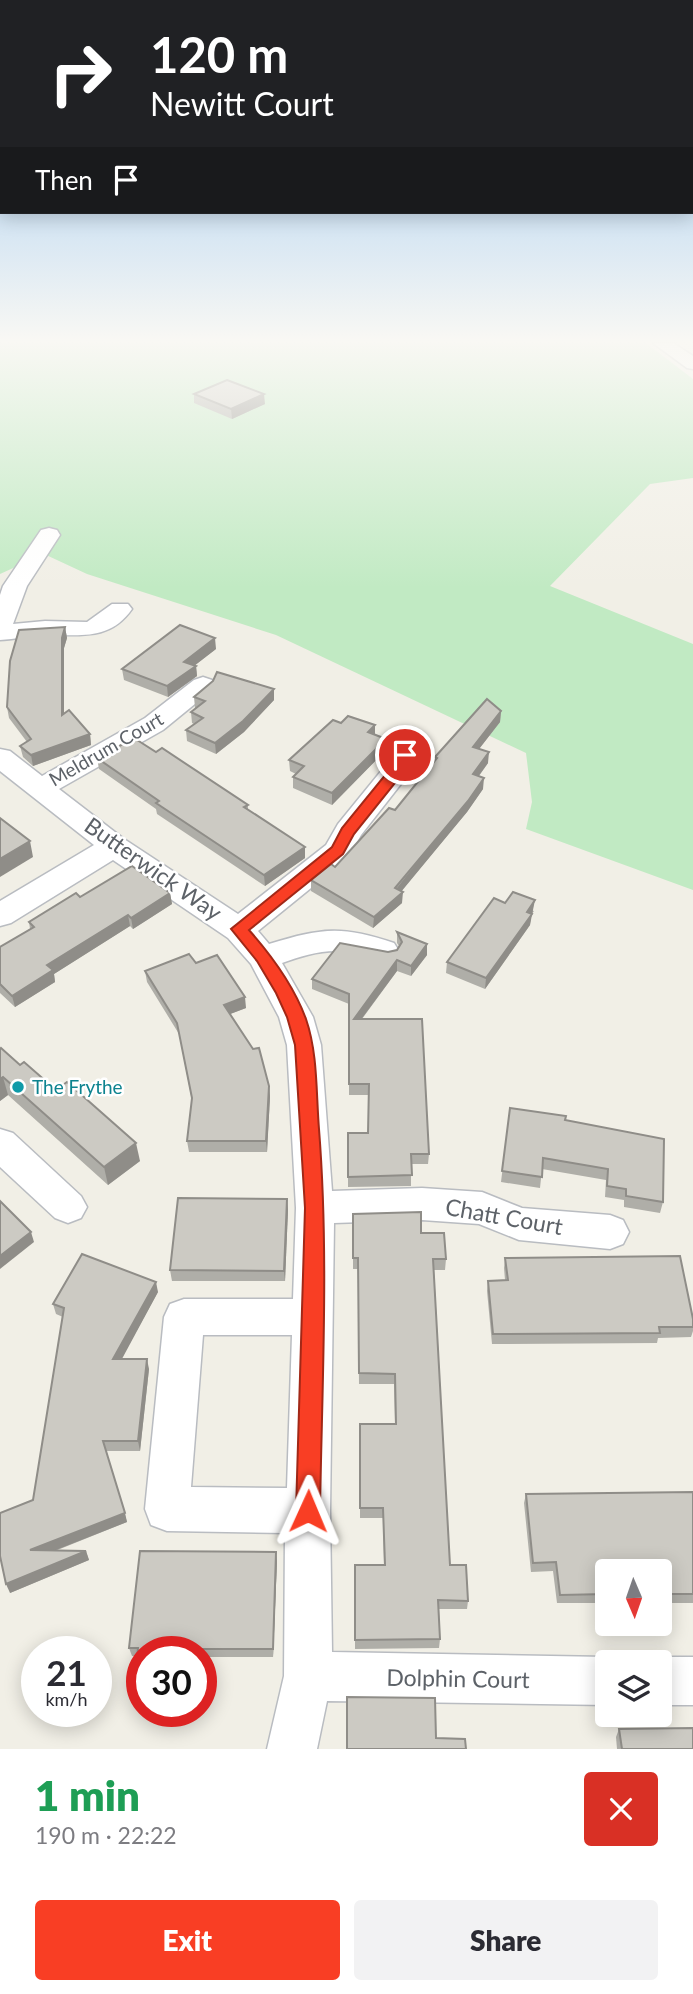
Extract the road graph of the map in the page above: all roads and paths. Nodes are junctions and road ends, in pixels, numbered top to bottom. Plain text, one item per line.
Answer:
1 (49, 536) dead end
2 (120, 609) dead end
3 (0, 626) edge
4 (0, 633) edge
5 (203, 685) edge
6 (413, 741) dead end
7 (0, 757) edge
8 (42, 787) junction
9 (114, 846) junction
10 (0, 915) edge
11 (239, 929) junction
12 (383, 951) edge
13 (263, 957) junction
14 (0, 1144) edge
15 (68, 1207) dead end
16 (315, 1208) junction
17 (610, 1232) dead end
18 (312, 1317) junction
19 (308, 1511) junction
20 (308, 1675) junction
21 (595, 1681) edge
22 (672, 1681) edge
23 (693, 1681) edge
24 (292, 1749) edge

1 - 3 street
2 - 4 street
5 - 8 street, Meldrum Court
6 - 11 street
7 - 8 street, Butterwick Way
8 - 9 street, Butterwick Way
9 - 10 street
9 - 11 street, Butterwick Way
11 - 13 street, Butterwick Way
12 - 13 street
13 - 16 street, Butterwick Way
14 - 15 street
16 - 17 street, Chatt Court
16 - 18 street, Butterwick Way
18 - 19 street, Butterwick Way
18 - 19 street
19 - 20 street, Butterwick Way
20 - 21 street, Dolphin Court
20 - 24 street, Butterwick Way
22 - 23 street

